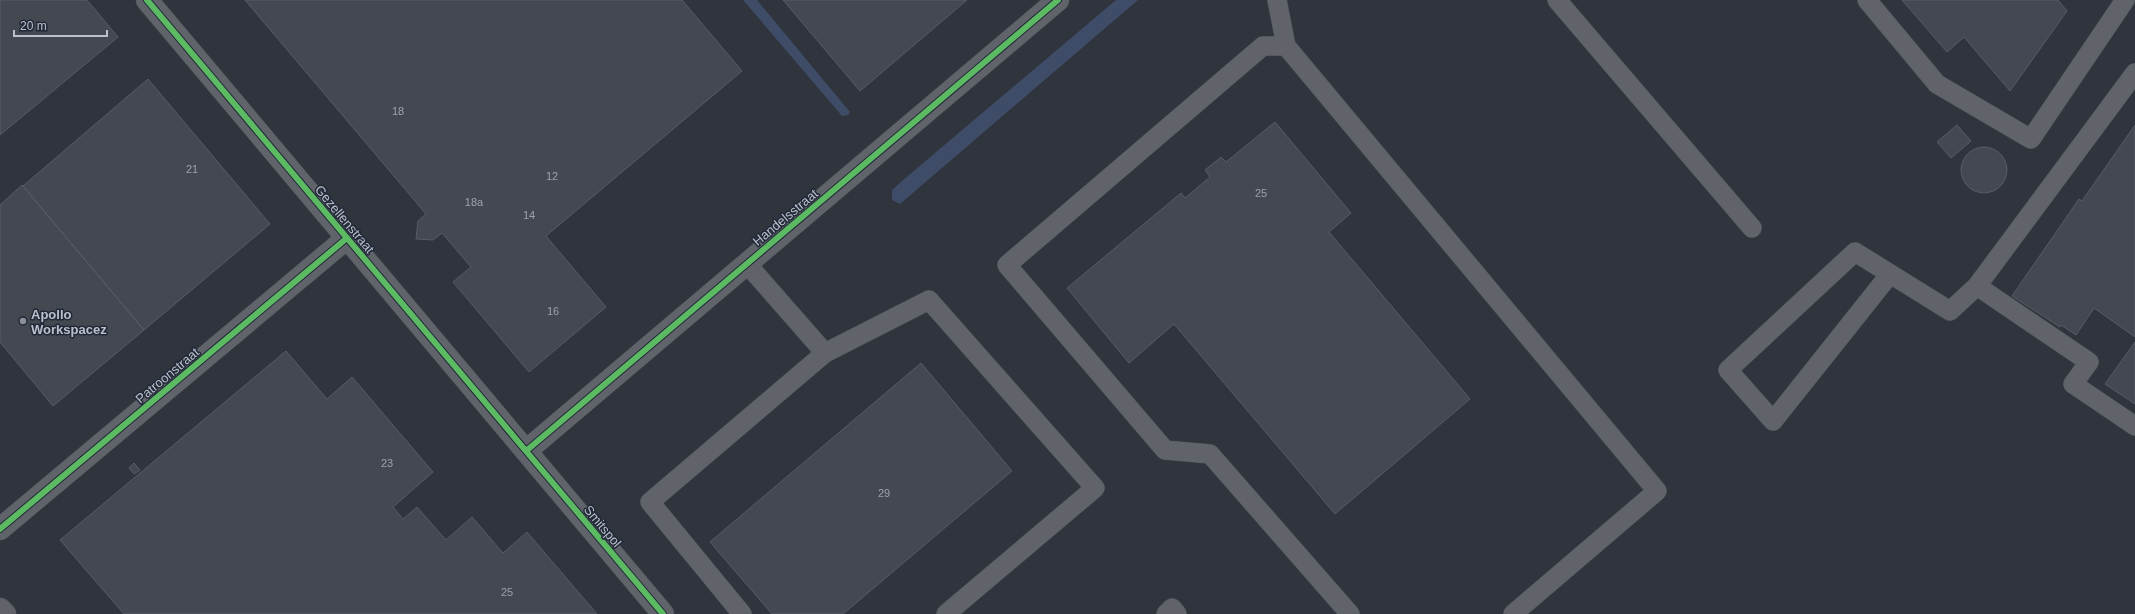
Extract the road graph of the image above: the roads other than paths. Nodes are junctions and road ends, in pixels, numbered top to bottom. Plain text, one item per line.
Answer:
1 (147, 0) edge
2 (1058, 0) edge
3 (1277, 0) edge
4 (1557, 0) edge
5 (1867, 0) edge
6 (2125, 0) edge
7 (1286, 46) junction
8 (2135, 73) edge
9 (1752, 228) dead end
10 (347, 238) junction
11 (747, 264) junction
12 (1890, 274) junction
13 (1977, 286) junction
14 (825, 353) junction
15 (2135, 426) edge
16 (526, 451) junction
17 (0, 529) edge
18 (0, 609) edge
19 (4, 614) edge
20 (663, 614) edge
21 (742, 614) edge
22 (946, 614) edge
23 (1166, 614) edge
24 (1177, 614) edge
25 (1350, 614) edge
26 (1513, 614) edge

1 - 10 street, Gezellenstraat
2 - 11 street, Handelsstraat
3 - 7 lane
4 - 9 lane
5 - 6 lane
7 - 25 lane
7 - 26 lane
8 - 13 lane
10 - 16 street, Gezellenstraat
10 - 17 street, Patroonstraat
11 - 14 lane
11 - 16 street, Handelsstraat
12 - 12 lane
12 - 13 lane
13 - 15 lane
14 - 21 lane
14 - 22 lane
16 - 20 street, Smitspol
18 - 19 street
23 - 24 lane

